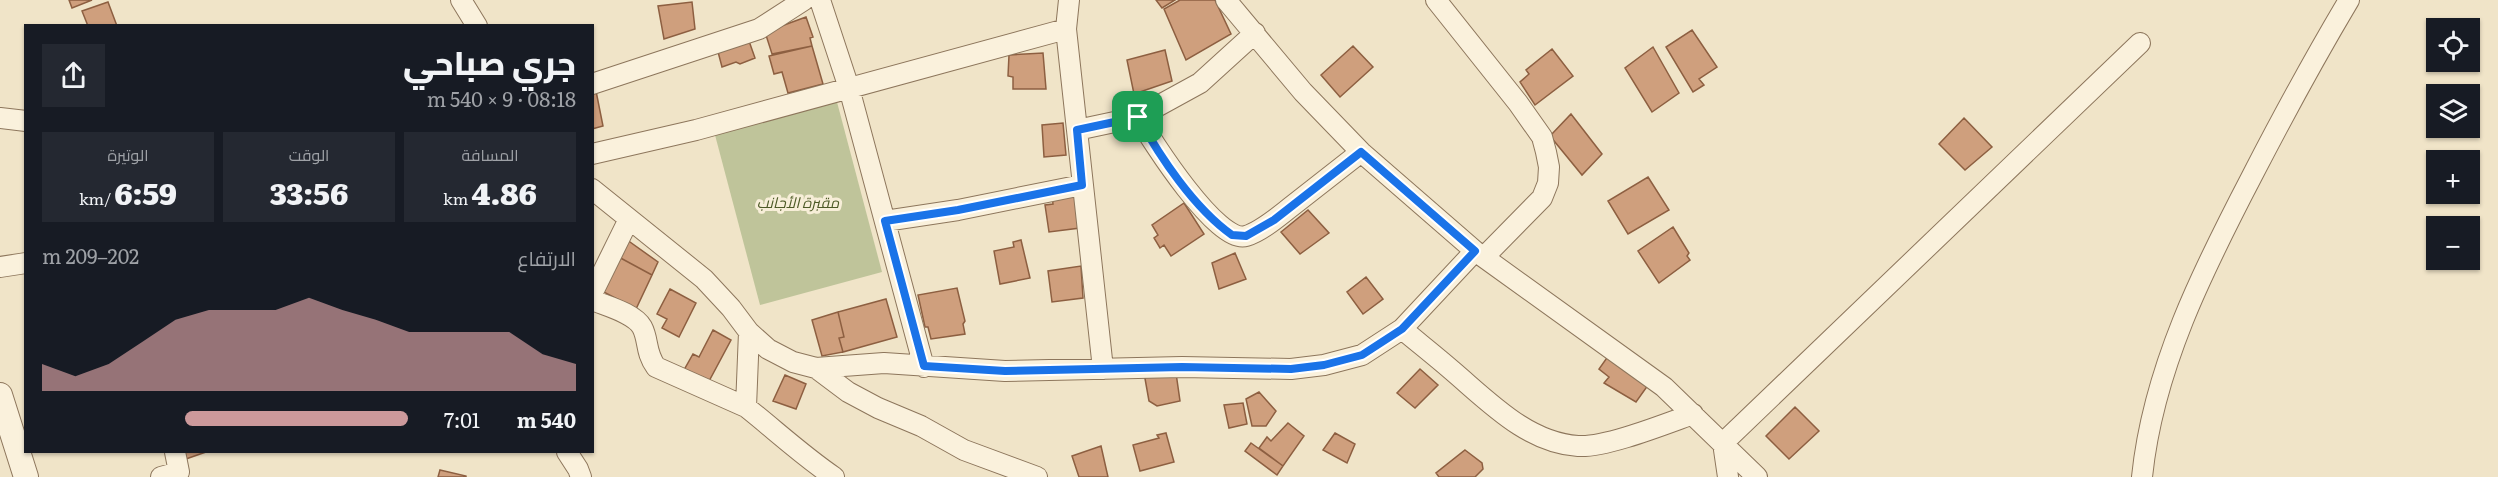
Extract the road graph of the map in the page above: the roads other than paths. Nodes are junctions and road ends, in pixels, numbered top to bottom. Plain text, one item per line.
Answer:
1 (460, 0) edge
2 (804, 0) edge
3 (820, 0) edge
4 (1069, 0) edge
5 (1226, 0) edge
6 (1436, 0) edge
7 (2349, 0) edge
8 (476, 24) edge
9 (1066, 28) junction
10 (1256, 33) junction
11 (2140, 43) dead end
12 (594, 83) edge
13 (849, 88) junction
14 (1138, 117) junction
15 (2, 118) edge
16 (24, 121) edge
17 (1077, 130) junction
18 (1361, 152) junction
19 (594, 154) edge
20 (1082, 185) junction
21 (594, 191) edge
22 (629, 219) junction
23 (885, 221) junction
24 (1479, 254) junction
25 (24, 263) edge
26 (0, 267) edge
27 (594, 290) edge
28 (594, 301) edge
29 (1402, 329) junction
30 (749, 332) junction
31 (924, 366) junction
32 (816, 368) junction
33 (1103, 369) junction
34 (0, 395) edge
35 (746, 407) junction
36 (1693, 414) junction
37 (1723, 442) junction
38 (175, 453) edge
39 (568, 453) edge
40 (174, 475) edge
41 (26, 477) edge
42 (581, 477) edge
43 (834, 477) edge
44 (1037, 477) edge
45 (1728, 477) edge
46 (1757, 477) edge
47 (2142, 477) edge

1 - 8 street
2 - 12 street
3 - 13 street
4 - 9 street
5 - 10 street
6 - 24 street
7 - 47 street
9 - 13 street
9 - 17 street
10 - 14 street
10 - 18 street
11 - 37 street
13 - 19 street
13 - 23 street
14 - 17 street
14 - 18 street
15 - 16 street
17 - 20 street
18 - 24 street
20 - 23 street
20 - 33 street
21 - 22 street
22 - 27 street
22 - 30 street
23 - 31 street
24 - 29 street
24 - 36 street
25 - 26 street
28 - 35 street
29 - 33 street
29 - 36 street
30 - 32 street
30 - 35 street
31 - 32 street
31 - 33 street
32 - 44 street
34 - 41 street
35 - 43 street
36 - 37 street
37 - 45 street
37 - 46 street
38 - 40 street
39 - 42 street

